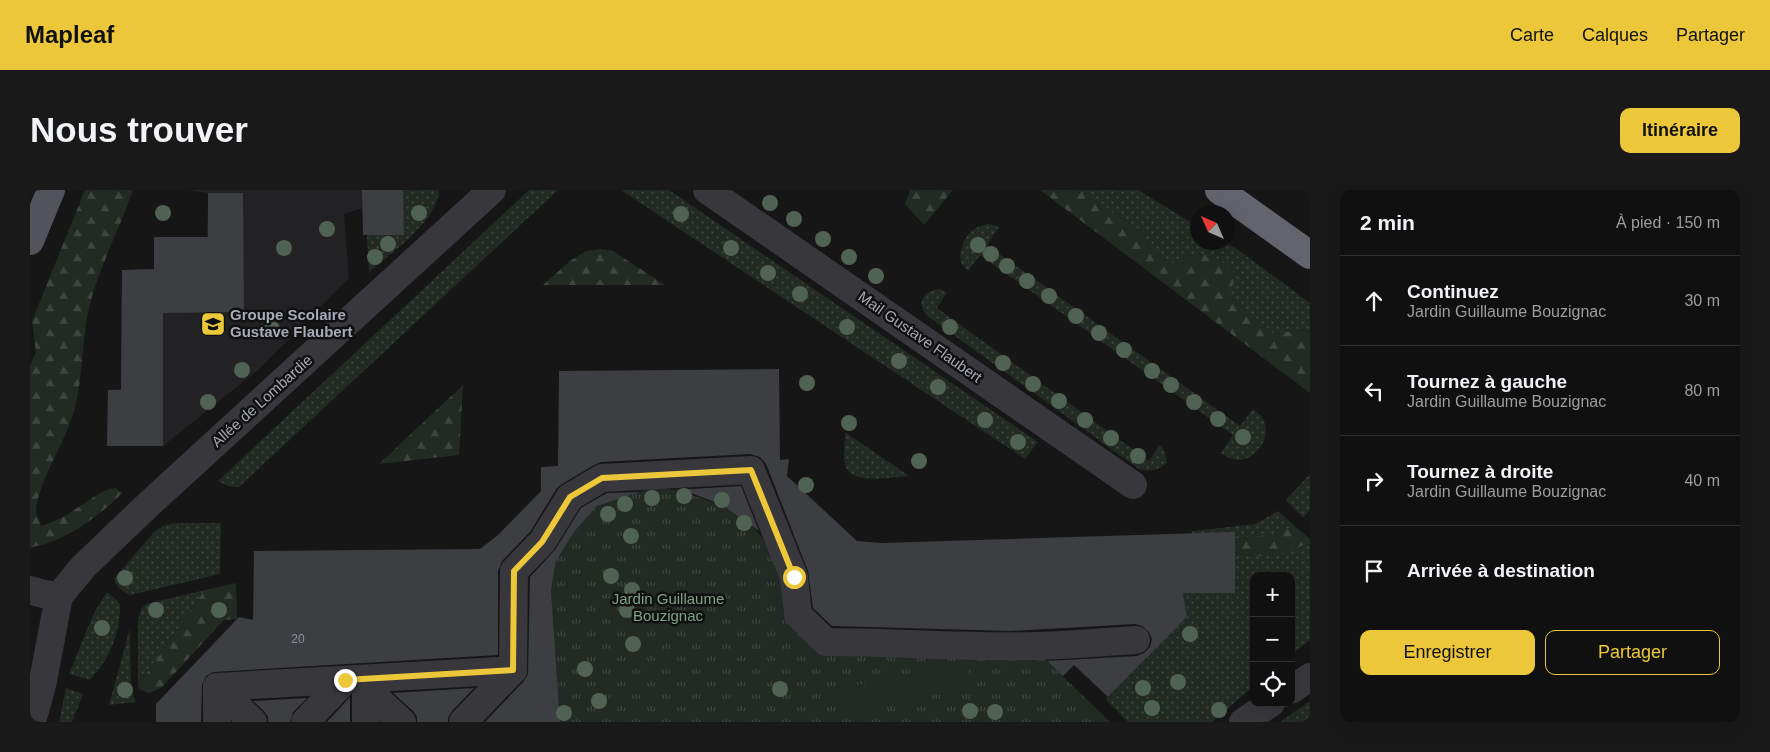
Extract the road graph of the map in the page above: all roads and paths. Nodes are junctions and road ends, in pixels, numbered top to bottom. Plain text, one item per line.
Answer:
1 (52, 190) edge
2 (492, 190) edge
3 (707, 190) edge
4 (1219, 190) edge
5 (464, 203) edge
6 (30, 241) edge
7 (1310, 255) edge
8 (1133, 484) dead end
9 (30, 590) edge
10 (59, 596) junction
11 (41, 634) edge
12 (1136, 640) dead end
13 (513, 670) junction
14 (1310, 677) edge
15 (358, 683) junction
16 (217, 687) junction
17 (1295, 687) edge
18 (1265, 707) edge
19 (32, 722) edge
20 (217, 722) edge
21 (253, 722) edge
22 (305, 722) edge
23 (366, 722) edge
24 (402, 722) edge
25 (463, 722) edge
26 (1243, 722) edge

1 - 6 main road
2 - 5 street, Allée de Lombardie
3 - 8 street, Mail Gustave Flaubert
4 - 7 highway
5 - 10 street, Allée de Lombardie
9 - 10 street
10 - 11 street
11 - 19 street
12 - 13 street
13 - 15 street
13 - 25 street
14 - 17 street
15 - 16 street
15 - 22 street
15 - 23 street
15 - 24 street
16 - 20 street
16 - 21 street
18 - 26 street

